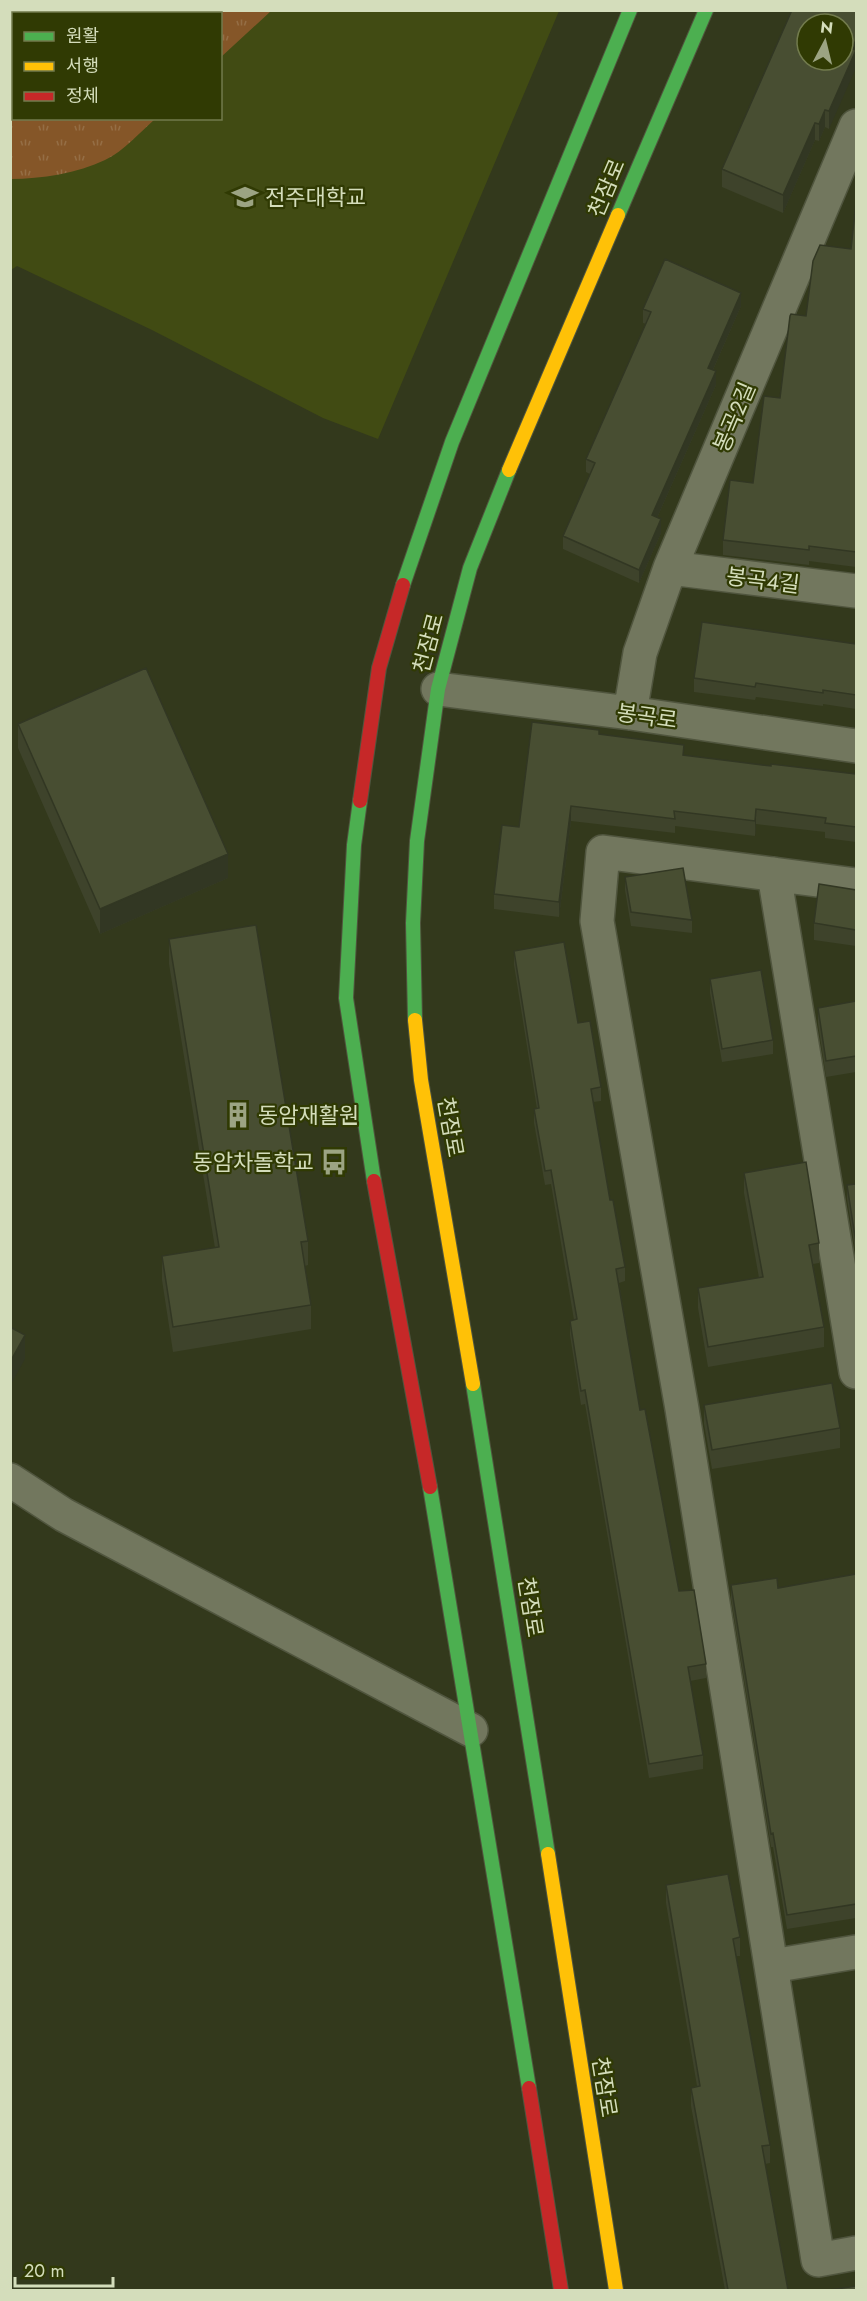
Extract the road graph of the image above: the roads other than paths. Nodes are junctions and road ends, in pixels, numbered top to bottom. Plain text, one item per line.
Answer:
1 (630, 10) edge
2 (706, 10) edge
3 (856, 126) edge
4 (670, 568) junction
5 (856, 591) edge
6 (438, 689) junction
7 (630, 713) junction
8 (856, 746) edge
9 (774, 874) junction
10 (856, 885) edge
11 (849, 1378) edge
12 (10, 1480) edge
13 (471, 1730) junction
14 (856, 1952) edge
15 (772, 1966) junction
16 (856, 2253) edge
17 (561, 2290) edge
18 (616, 2290) edge

1 - 13 street, 천잠로
2 - 6 street, 천잠로
3 - 4 street, 봉곡2길
4 - 5 street, 봉곡4길
4 - 7 street, 봉곡2길
6 - 7 street, 봉곡로
6 - 18 street, 천잠로
7 - 8 street, 봉곡로
9 - 10 street
9 - 11 street
9 - 15 street
12 - 13 street
13 - 17 street, 천잠로
14 - 15 street
15 - 16 street

